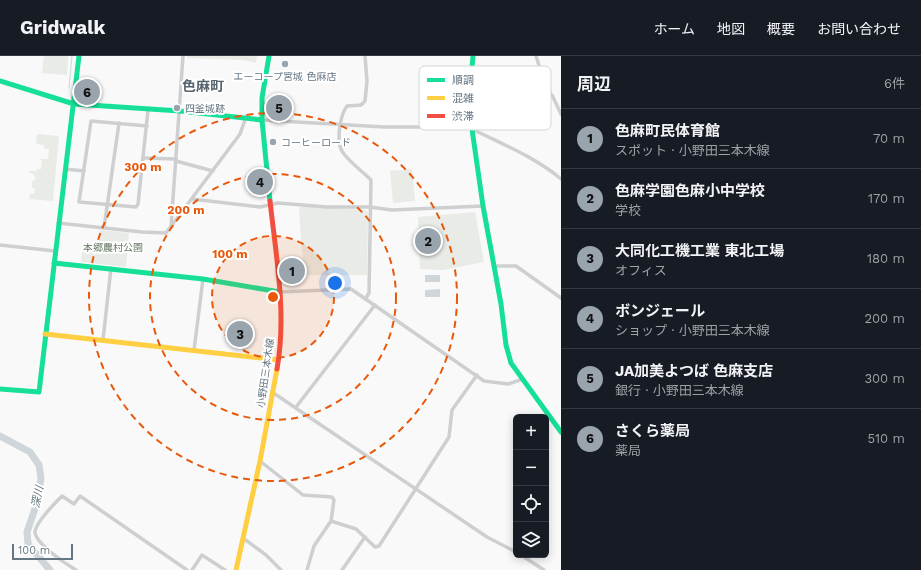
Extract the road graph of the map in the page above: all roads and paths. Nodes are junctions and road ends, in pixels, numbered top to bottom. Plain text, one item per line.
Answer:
1 (79, 56) edge
2 (183, 56) edge
3 (269, 56) edge
4 (365, 56) edge
5 (473, 56) edge
6 (536, 56) edge
7 (472, 66) edge
8 (539, 66) edge
9 (0, 81) edge
10 (551, 94) edge
11 (74, 104) junction
12 (148, 110) junction
13 (180, 111) junction
14 (561, 114) edge
15 (246, 118) junction
16 (262, 120) junction
17 (119, 123) junction
18 (340, 125) junction
19 (147, 126) junction
20 (419, 126) edge
21 (472, 130) edge
22 (474, 130) edge
23 (143, 158) junction
24 (176, 160) junction
25 (65, 169) junction
26 (84, 171) junction
27 (213, 171) junction
28 (561, 179) edge
29 (192, 199) junction
30 (107, 205) junction
31 (271, 205) junction
32 (483, 206) junction
33 (370, 207) junction
34 (58, 224) junction
35 (104, 228) junction
36 (171, 228) junction
37 (0, 245) edge
38 (55, 251) junction
39 (54, 263) junction
40 (494, 266) junction
41 (111, 268) junction
42 (203, 279) junction
43 (280, 292) junction
44 (366, 298) junction
45 (561, 298) edge
46 (375, 305) junction
47 (45, 334) junction
48 (103, 340) junction
49 (194, 350) junction
50 (278, 360) junction
51 (477, 375) junction
52 (523, 379) junction
53 (0, 389) edge
54 (272, 392) junction
55 (296, 407) junction
56 (561, 432) edge
57 (260, 461) junction
58 (415, 488) junction
59 (330, 521) junction
60 (365, 537) junction
61 (243, 538) junction
62 (513, 551) edge
63 (526, 558) edge
64 (76, 570) edge
65 (187, 570) edge
66 (192, 570) edge
67 (225, 570) edge
68 (236, 570) edge
69 (281, 570) edge
70 (307, 570) edge
71 (342, 570) edge
72 (544, 570) edge

1 - 11 street
2 - 13 street
3 - 16 street, 小野田三本木線
4 - 18 street
5 - 7 street
6 - 8 street
9 - 11 street
10 - 14 street
11 - 12 street
11 - 25 street
12 - 13 street
12 - 19 street
13 - 15 street
13 - 24 street
15 - 16 street
15 - 27 street
16 - 18 street
16 - 31 street, 小野田三本木線
17 - 19 street
17 - 26 street
17 - 30 street
18 - 20 street
18 - 33 street
19 - 23 street
21 - 32 street
22 - 28 street
23 - 24 street
23 - 30 street
24 - 27 street
24 - 36 street
25 - 26 street
25 - 34 street
26 - 30 street
27 - 29 street
29 - 31 street
29 - 36 street
30 - 35 street
31 - 33 street
31 - 43 street, 小野田三本木線
32 - 33 street
32 - 40 street
33 - 44 street
34 - 35 street
34 - 38 street
35 - 36 street
37 - 38 street
38 - 39 street
39 - 41 street
39 - 47 street
40 - 45 street
40 - 52 street
41 - 42 street
41 - 48 street
42 - 43 street
42 - 49 street
43 - 44 street
43 - 50 street, 小野田三本木線
44 - 46 street
46 - 51 street
46 - 55 street
47 - 48 street
47 - 53 street
48 - 49 street
49 - 50 street
50 - 54 street, 小野田三本木線
51 - 52 street
51 - 58 street
52 - 56 street
54 - 55 street
54 - 57 street, 小野田三本木線
55 - 58 street
57 - 59 street
57 - 61 street, 小野田三本木線
58 - 60 street
58 - 62 street
59 - 60 street
59 - 70 street
60 - 71 street
61 - 68 street, 小野田三本木線
61 - 69 street
63 - 72 street
64 - 65 street
66 - 67 street

